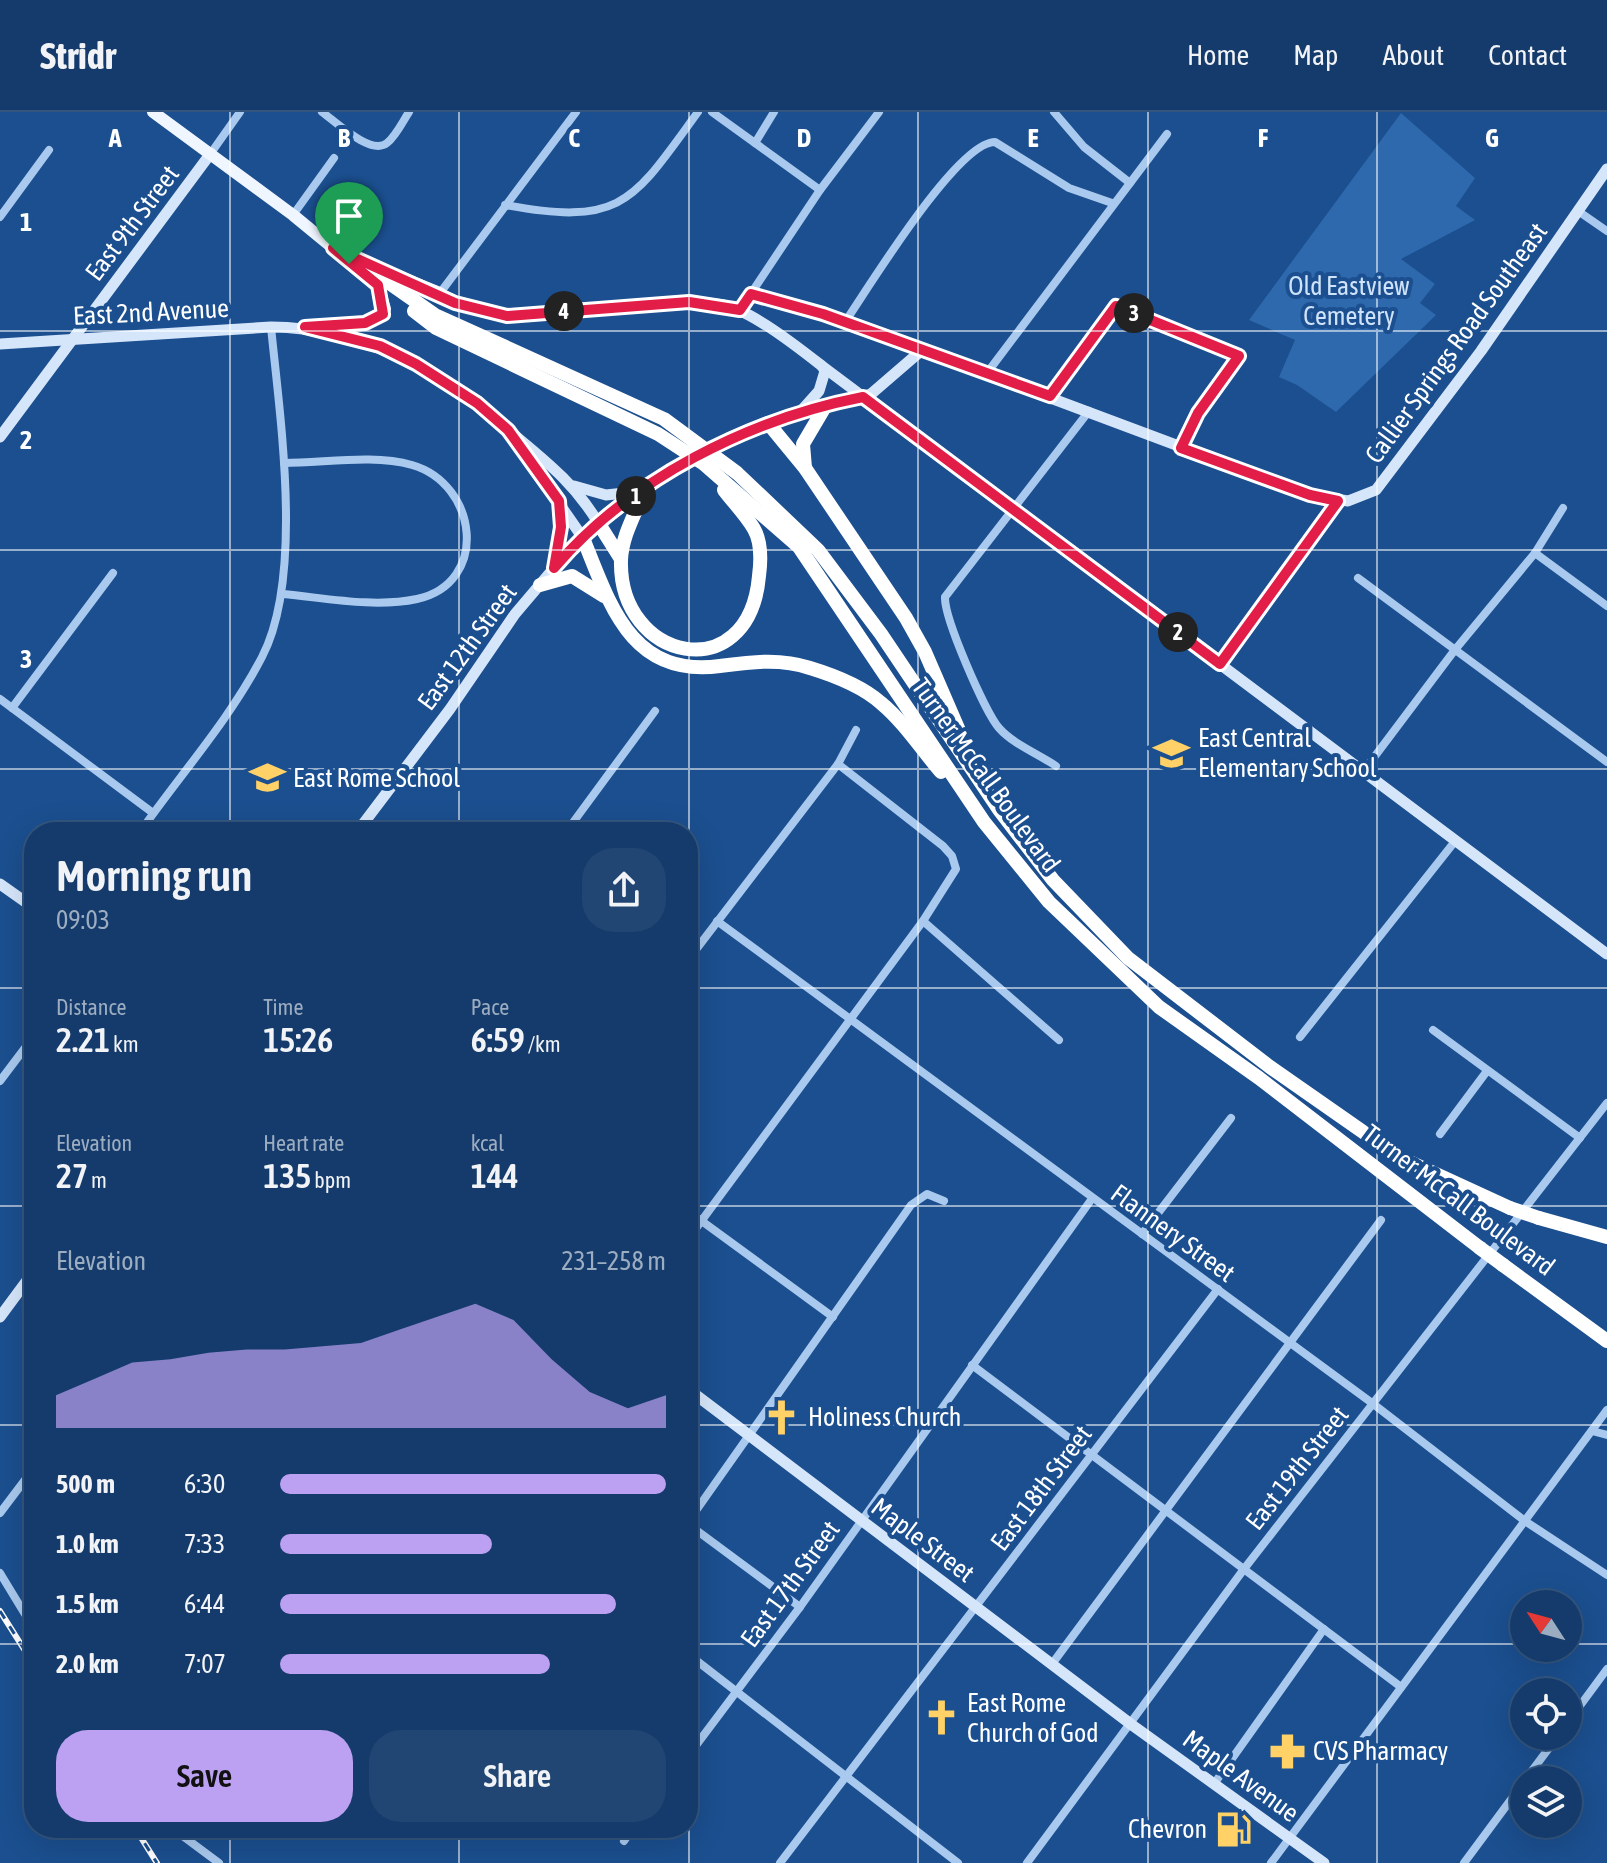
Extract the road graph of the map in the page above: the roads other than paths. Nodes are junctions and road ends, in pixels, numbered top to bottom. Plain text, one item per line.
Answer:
1 (153, 112) edge
2 (240, 112) edge
3 (322, 112) edge
4 (409, 112) edge
5 (576, 112) edge
6 (698, 112) edge
7 (712, 112) edge
8 (774, 112) edge
9 (879, 112) edge
10 (1054, 112) edge
11 (1167, 134) dead end
12 (755, 143) junction
13 (49, 150) dead end
14 (211, 153) junction
15 (334, 158) dead end
16 (1607, 169) edge
17 (1130, 183) junction
18 (820, 190) junction
19 (1112, 203) junction
20 (505, 205) junction
21 (1578, 211) junction
22 (293, 215) junction
23 (0, 217) edge
24 (1607, 231) edge
25 (333, 248) junction
26 (355, 259) junction
27 (378, 285) junction
28 (440, 293) junction
29 (751, 294) junction
30 (740, 310) junction
31 (845, 322) junction
32 (271, 327) junction
33 (305, 327) junction
34 (73, 339) junction
35 (0, 344) edge
36 (922, 350) junction
37 (822, 366) junction
38 (987, 373) junction
39 (1050, 396) junction
40 (863, 397) junction
41 (826, 405) junction
42 (1090, 410) junction
43 (798, 414) junction
44 (768, 423) junction
45 (508, 430) junction
46 (0, 437) edge
47 (1181, 448) junction
48 (284, 463) junction
49 (704, 464) junction
50 (805, 468) junction
51 (571, 484) junction
52 (644, 491) junction
53 (559, 501) junction
54 (1338, 501) junction
55 (1563, 508) dead end
56 (1014, 509) junction
57 (599, 524) junction
58 (583, 538) junction
59 (1535, 553) junction
60 (621, 560) junction
61 (554, 568) junction
62 (113, 573) dead end
63 (1358, 578) dead end
64 (540, 585) junction
65 (283, 594) junction
66 (608, 600) junction
67 (1607, 606) edge
68 (1454, 651) junction
69 (1220, 664) junction
70 (0, 699) edge
71 (12, 708) junction
72 (655, 711) dead end
73 (856, 730) dead end
74 (1607, 762) edge
75 (838, 764) junction
76 (1056, 766) dead end
77 (1363, 772) junction
78 (978, 776) junction
79 (153, 813) junction
80 (147, 822) edge
81 (364, 822) edge
82 (573, 822) edge
83 (984, 822) junction
84 (1456, 840) junction
85 (0, 884) edge
86 (24, 901) edge
87 (717, 921) junction
88 (923, 921) junction
89 (698, 947) edge
90 (1607, 954) edge
91 (851, 1016) junction
92 (1433, 1030) dead end
93 (1300, 1037) dead end
94 (1059, 1040) dead end
95 (24, 1049) edge
96 (1487, 1071) junction
97 (0, 1081) edge
98 (1607, 1103) edge
99 (1231, 1118) dead end
100 (1440, 1134) dead end
101 (1580, 1138) junction
102 (1091, 1200) junction
103 (944, 1201) dead end
104 (698, 1219) edge
105 (1381, 1220) dead end
106 (701, 1221) junction
107 (698, 1225) edge
108 (1142, 1234) junction
109 (1607, 1237) edge
110 (24, 1282) edge
111 (1218, 1289) junction
112 (5, 1302) edge
113 (0, 1317) edge
114 (833, 1317) junction
115 (1607, 1340) edge
116 (1291, 1345) junction
117 (972, 1365) junction
118 (698, 1396) edge
119 (1372, 1403) junction
120 (1607, 1410) edge
121 (1592, 1431) junction
122 (750, 1434) junction
123 (1607, 1435) edge
124 (1092, 1455) junction
125 (24, 1481) edge
126 (698, 1509) edge
127 (1167, 1512) junction
128 (0, 1513) edge
129 (860, 1521) junction
130 (1525, 1521) junction
131 (698, 1530) edge
132 (1244, 1569) junction
133 (0, 1573) edge
134 (1607, 1575) edge
135 (800, 1607) junction
136 (975, 1607) junction
137 (24, 1613) edge
138 (1324, 1629) junction
139 (698, 1661) edge
140 (1052, 1664) junction
141 (1607, 1669) edge
142 (1401, 1687) junction
143 (738, 1690) junction
144 (1582, 1703) edge
145 (1132, 1725) junction
146 (698, 1743) edge
147 (845, 1778) junction
148 (1214, 1784) junction
149 (1510, 1801) edge
150 (185, 1838) edge
151 (626, 1838) edge
152 (1290, 1838) junction
153 (624, 1841) dead end
154 (219, 1863) edge
155 (780, 1863) edge
156 (958, 1863) edge
157 (1027, 1863) edge
158 (1271, 1863) edge
159 (1324, 1863) edge
160 (1464, 1863) edge

1 - 14 main road, Turner McCall Boulevard
2 - 14 street, East 9th Street
3 - 4 street
5 - 20 street
6 - 20 street
7 - 12 street
8 - 12 street
9 - 18 street
10 - 17 street
11 - 17 street
12 - 18 street
13 - 23 street
14 - 22 main road, Turner McCall Boulevard
14 - 34 main road, East 9th Street
15 - 22 street
16 - 21 main road, Callier Springs Road Southeast
17 - 19 street
18 - 29 street
19 - 31 street
19 - 38 street
20 - 28 street
21 - 24 street
21 - 54 main road, Callier Springs Road Southeast
22 - 25 main road, Turner McCall Boulevard
25 - 26 main road, Turner McCall Boulevard
25 - 27 main road, Turner McCall Boulevard
26 - 28 main road
26 - 78 highway, Turner McCall Boulevard
27 - 33 main road
27 - 49 highway, Turner McCall Boulevard
28 - 30 main road
29 - 30 street
29 - 31 street
30 - 37 main road
31 - 36 street
32 - 33 main road, East 2nd Avenue
32 - 34 main road, East 2nd Avenue
32 - 48 street
33 - 45 main road, East 2nd Avenue
34 - 35 main road, East 2nd Avenue
34 - 46 main road, East 9th Street
36 - 38 main road
36 - 40 main road, East 12th Street
37 - 40 main road
37 - 43 main road
38 - 39 main road
39 - 42 main road
39 - 47 street
40 - 41 main road, East 12th Street
40 - 56 main road
41 - 43 main road, East 12th Street
41 - 50 highway
42 - 47 main road
42 - 56 street
43 - 44 main road, East 12th Street
44 - 50 highway
44 - 52 main road, East 12th Street, bridge
45 - 51 main road
45 - 53 main road
47 - 54 main road
48 - 65 street
48 - 65 street
49 - 60 highway
49 - 83 highway, Turner McCall Boulevard
50 - 78 highway
51 - 52 main road
51 - 57 main road
52 - 57 main road, East 12th Street
52 - 60 highway
53 - 58 main road
53 - 61 main road
54 - 69 street
55 - 59 street
56 - 69 main road
56 - 76 street
57 - 58 main road, East 12th Street
57 - 60 highway
58 - 61 main road, East 12th Street
58 - 66 highway
59 - 67 street
59 - 68 street
61 - 64 main road, East 12th Street
62 - 71 street
63 - 68 street
64 - 66 highway
64 - 81 main road, East 12th Street
65 - 79 street
66 - 83 highway
68 - 74 street
68 - 77 street
69 - 77 main road
70 - 71 street
71 - 79 street
72 - 82 street
73 - 75 street
75 - 87 street
75 - 88 street
77 - 84 main road
78 - 109 highway, Turner McCall Boulevard, bridge
79 - 80 street
83 - 115 highway, Turner McCall Boulevard, bridge
84 - 90 main road
84 - 93 street
85 - 86 main road
87 - 89 street
87 - 91 street, Flannery Street
88 - 91 street
88 - 94 street
91 - 102 street, Flannery Street
91 - 106 street
92 - 96 street
95 - 97 street
96 - 100 street
96 - 101 street
98 - 101 street, East 19th Street
99 - 108 street
101 - 119 street, East 19th Street
102 - 108 street, Flannery Street
102 - 117 street, East 17th Street
103 - 114 street
104 - 106 street
105 - 116 street
106 - 107 street
106 - 114 street
108 - 111 street, Flannery Street
110 - 112 main road
111 - 116 street, Flannery Street
111 - 124 street, East 18th Street
112 - 113 main road
114 - 122 street
116 - 119 street, Flannery Street
116 - 127 street
117 - 124 street
117 - 129 street, East 17th Street
118 - 122 main road, Maple Street
119 - 130 street, Flannery Street
119 - 132 street, East 19th Street
120 - 121 street
121 - 123 street
121 - 130 street
122 - 126 street
122 - 129 main road, Maple Street
124 - 127 street
124 - 136 street, East 18th Street
125 - 128 street
127 - 132 street
127 - 140 street
129 - 135 street, East 17th Street
129 - 136 main road, Maple Street
130 - 134 street, Flannery Street
130 - 142 street
131 - 135 street
132 - 138 street
132 - 145 street, East 19th Street
133 - 137 street
135 - 143 street, East 17th Street
136 - 140 main road, Maple Street
136 - 147 street, East 18th Street
138 - 142 street
138 - 148 street
139 - 143 street
140 - 145 main road, Maple Street
141 - 144 street
142 - 152 street
143 - 146 street, East 17th Street
143 - 147 street
145 - 148 main road, Maple Avenue
145 - 157 street, East 19th Street
147 - 155 street, East 18th Street
147 - 156 street
148 - 152 main road, Maple Avenue
149 - 160 street
150 - 154 street
151 - 153 street
152 - 158 street
152 - 159 main road, Maple Avenue

